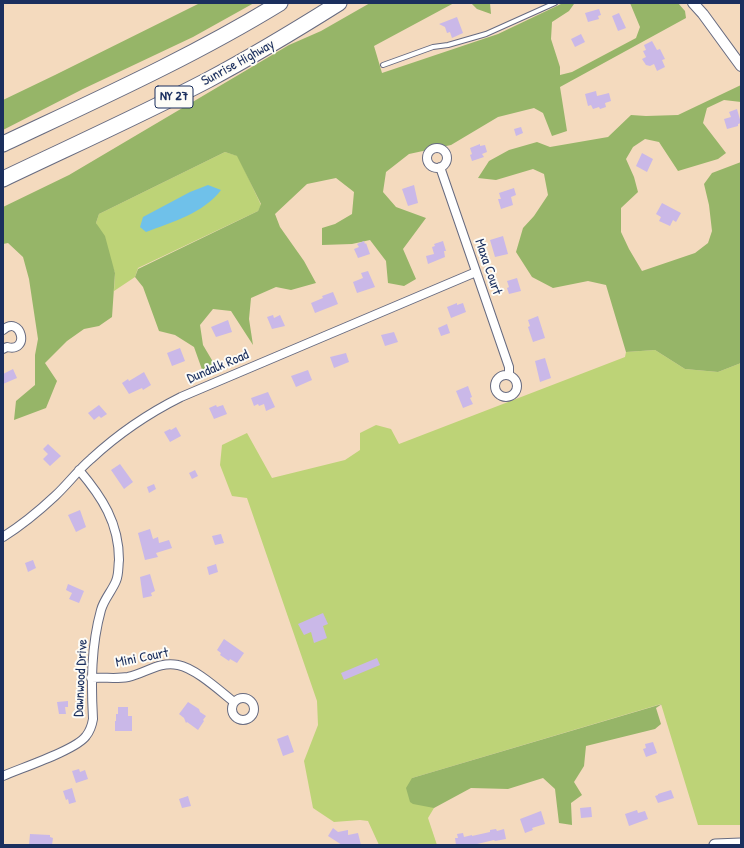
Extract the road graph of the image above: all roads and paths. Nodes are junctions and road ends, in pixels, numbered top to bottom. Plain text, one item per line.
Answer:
1 (280, 3) edge
2 (339, 3) edge
3 (555, 3) edge
4 (693, 3) edge
5 (383, 65) dead end
6 (741, 66) edge
7 (3, 144) edge
8 (440, 167) dead end
9 (3, 179) edge
10 (476, 272) junction
11 (3, 330) edge
12 (4, 346) edge
13 (509, 375) dead end
14 (79, 470) junction
15 (3, 537) edge
16 (91, 678) junction
17 (234, 702) dead end
18 (3, 776) edge
19 (741, 844) edge
20 (715, 845) edge

1 - 7 highway, NY 27
2 - 9 highway, Sunrise Highway / NY 27
3 - 5 lane
4 - 6 street
8 - 10 street, Maxa Court
10 - 13 street, Maxa Court
10 - 14 street, Dundalk Road
11 - 12 street
14 - 15 street, Dundalk Road
14 - 16 street, Dawnwood Drive
16 - 17 street, Mini Court
16 - 18 street, Dawnwood Drive
19 - 20 main road

